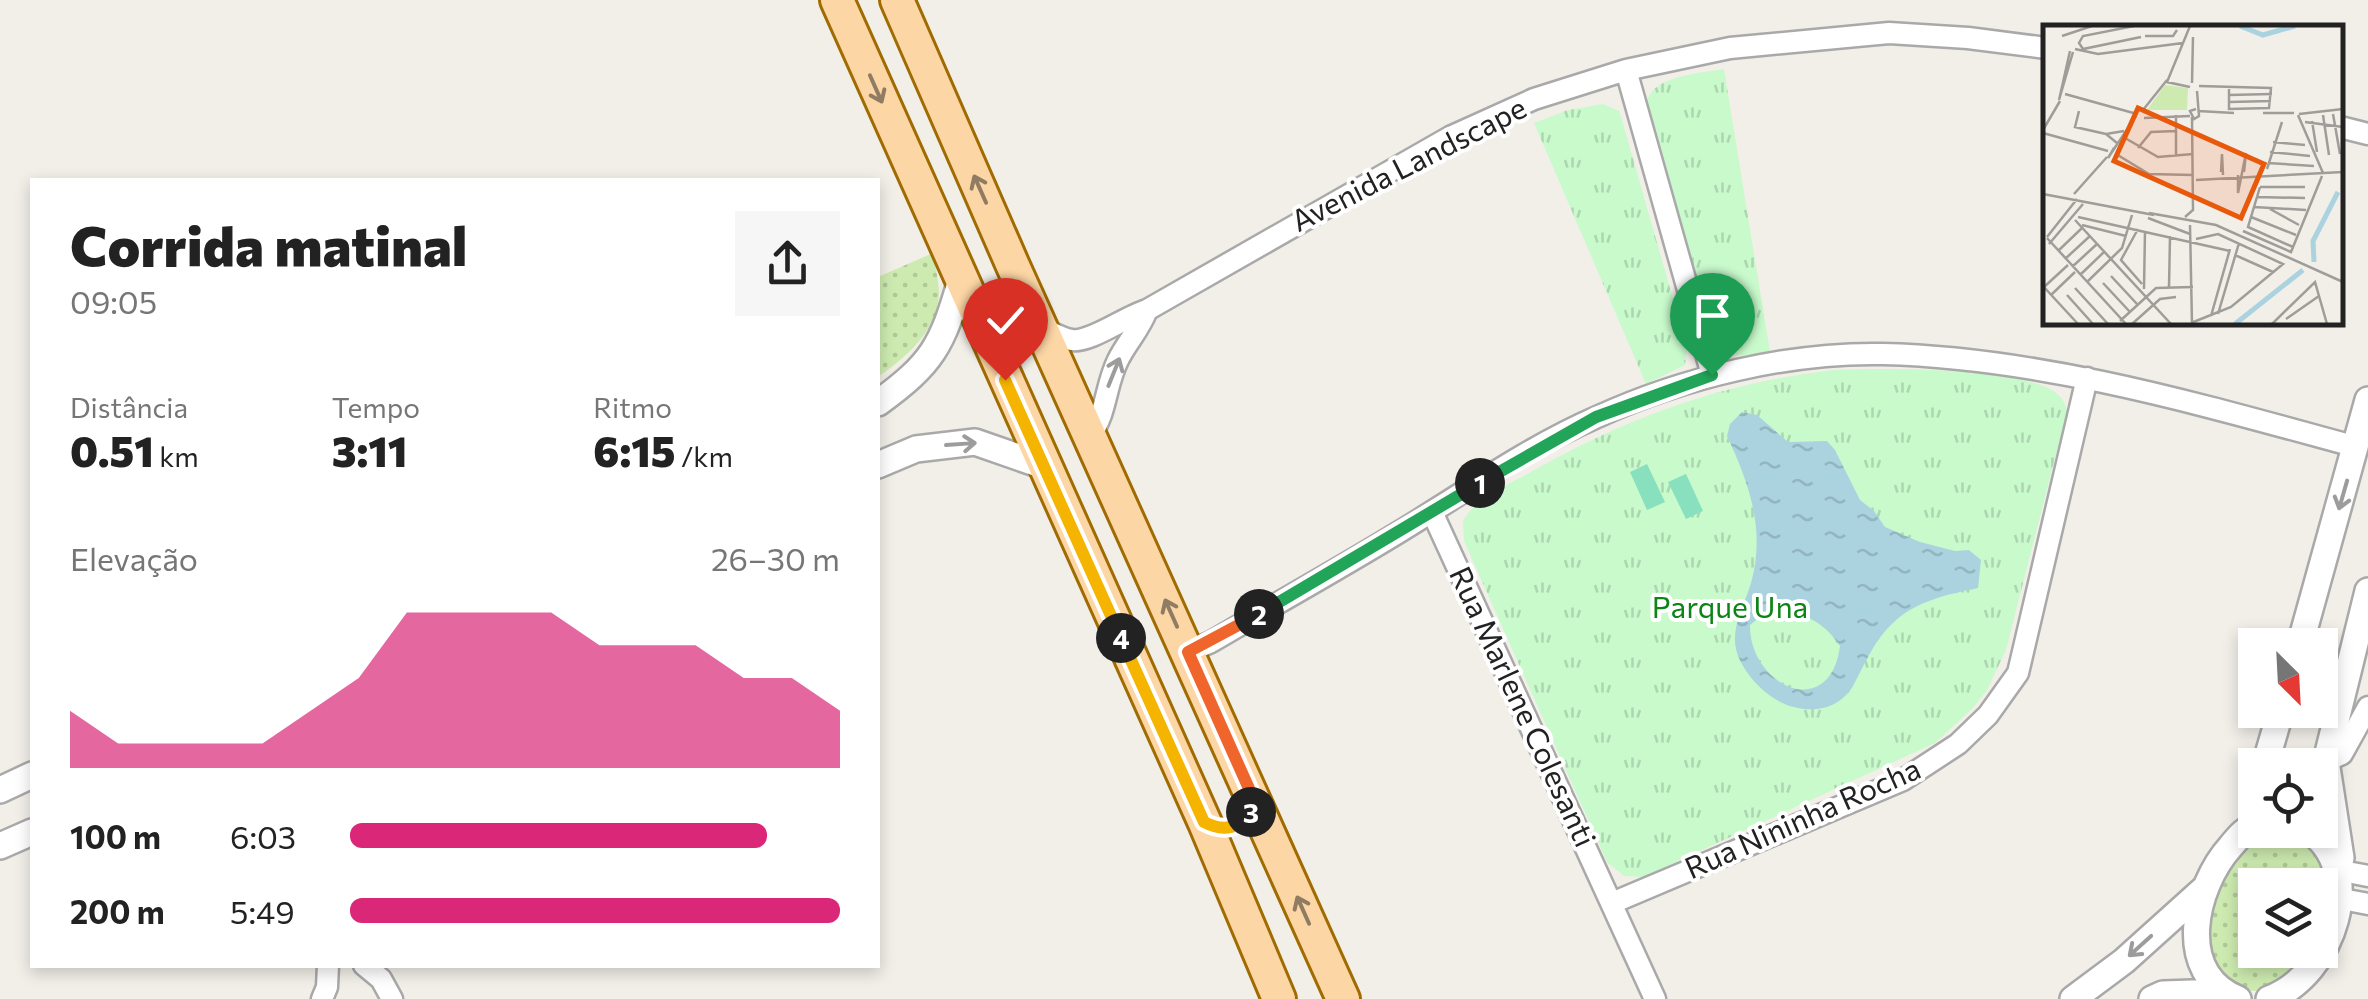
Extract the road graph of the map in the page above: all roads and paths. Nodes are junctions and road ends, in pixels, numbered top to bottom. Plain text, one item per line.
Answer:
1 (837, 0) edge
2 (897, 0) edge
3 (2043, 48) edge
4 (1626, 70) junction
5 (2343, 128) edge
6 (2368, 134) edge
7 (1013, 266) junction
8 (961, 280) junction
9 (1146, 310) junction
10 (1042, 328) junction
11 (1712, 375) junction
12 (2088, 378) junction
13 (2368, 400) edge
14 (880, 402) edge
15 (1090, 436) junction
16 (2357, 447) junction
17 (880, 465) edge
18 (1044, 466) junction
19 (1432, 512) junction
20 (2368, 592) edge
21 (2305, 628) edge
22 (1188, 652) junction
23 (2368, 707) edge
24 (2329, 748) edge
25 (2338, 756) edge
26 (30, 776) edge
27 (0, 790) edge
28 (1255, 802) junction
29 (2338, 811) edge
30 (1204, 822) junction
31 (30, 833) edge
32 (2238, 840) edge
33 (0, 846) edge
34 (2333, 848) edge
35 (2352, 869) edge
36 (2204, 889) junction
37 (2358, 902) edge
38 (1612, 903) junction
39 (328, 968) edge
40 (368, 968) edge
41 (2229, 996) edge
42 (322, 999) edge
43 (392, 999) edge
44 (1279, 999) edge
45 (1343, 999) edge
46 (1655, 999) edge
47 (2072, 999) edge
48 (2152, 999) edge
49 (2271, 999) edge

1 -> 8 main road
7 -> 2 main road
3 - 4 street, Avenida Landscape
4 - 9 street, Avenida Landscape
4 - 11 street
5 - 6 street
7 - 8 main road
7 - 10 main road
8 - 14 street
8 - 18 main road
9 - 10 street, Avenida Landscape
15 -> 9 street
10 - 15 main road
11 - 12 street
11 - 19 street
12 - 16 street
12 - 38 street, Rua Nininha Rocha
13 - 16 street
22 -> 15 main road
16 -> 21 street
17 -> 18 street
18 - 30 main road
19 - 22 street
19 - 38 street, Rua Marlene Colesanti
20 - 24 street
22 - 28 main road
23 - 25 street
26 - 27 street
28 - 30 main road
45 -> 28 main road
29 - 35 street
30 - 44 main road
31 - 33 street
32 - 36 street
34 - 35 street
35 - 37 street
36 - 41 street
36 -> 47 street
37 - 49 street
38 - 46 street, Rua Marlene Colesanti
39 - 42 street
40 - 43 street
41 - 48 street

